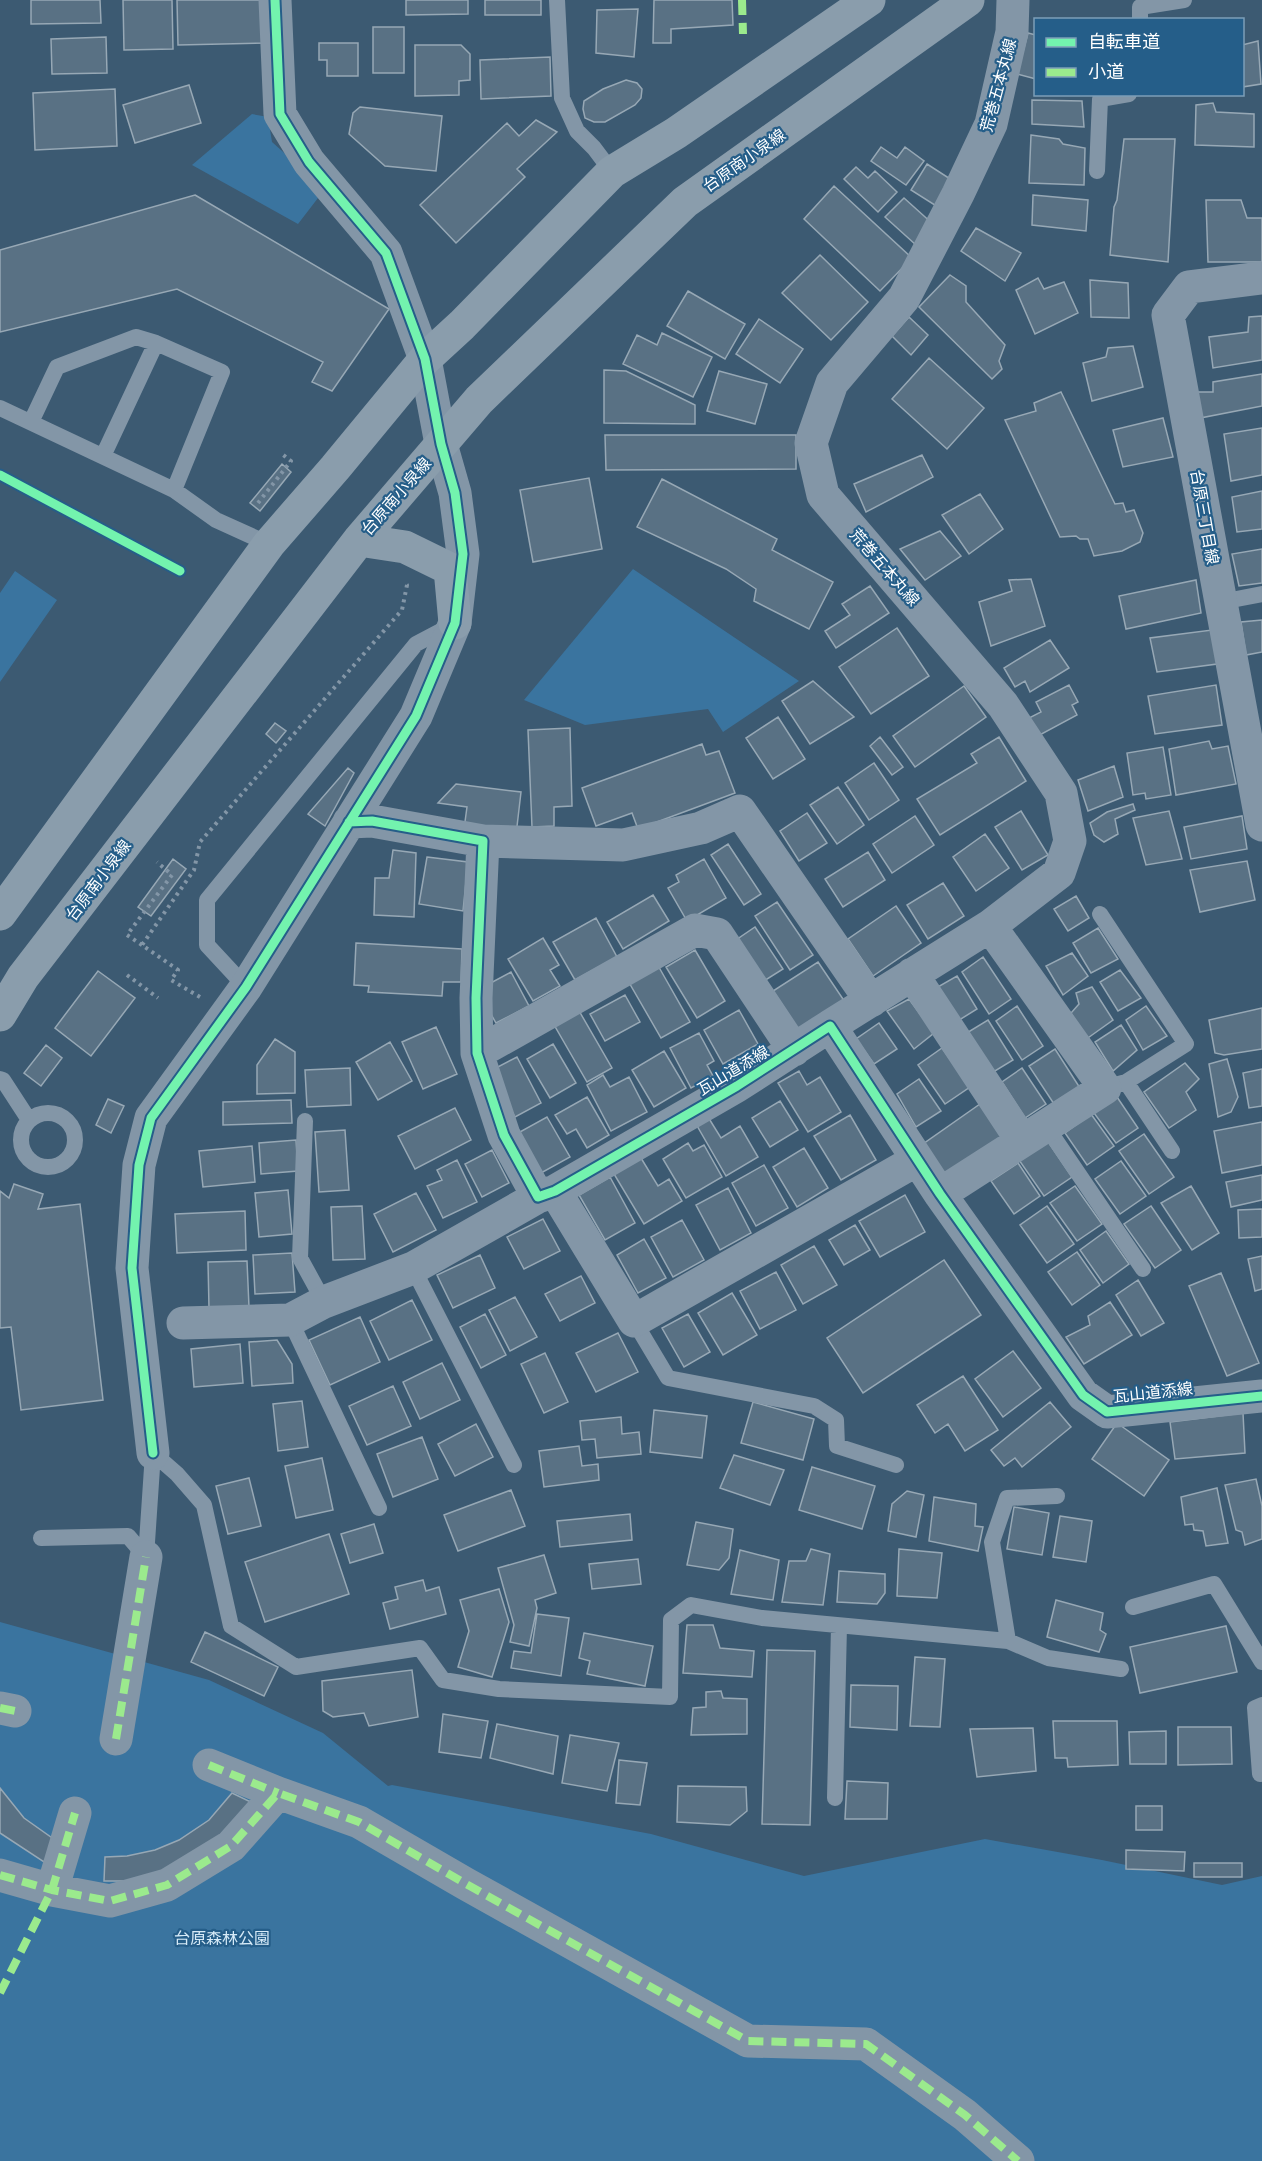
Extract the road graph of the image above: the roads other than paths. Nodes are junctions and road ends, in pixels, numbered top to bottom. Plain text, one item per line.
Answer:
1 (275, 0) edge
2 (556, 0) edge
3 (869, 0) edge
4 (968, 0) edge
5 (1013, 0) edge
6 (1184, 0) edge
7 (1140, 18) edge
8 (1117, 96) edge
9 (1097, 171) dead end
10 (612, 172) junction
11 (1262, 278) edge
12 (156, 343) junction
13 (425, 358) junction
14 (0, 408) edge
15 (31, 422) junction
16 (441, 444) junction
17 (103, 456) junction
18 (174, 490) junction
19 (359, 540) junction
20 (268, 544) junction
21 (1262, 594) edge
22 (1221, 602) junction
23 (455, 623) junction
24 (349, 822) junction
25 (1262, 825) edge
26 (483, 841) junction
27 (0, 914) edge
28 (1100, 914) dead end
29 (990, 926) junction
30 (912, 974) junction
31 (12, 987) edge
32 (246, 987) junction
33 (871, 1000) junction
34 (0, 1016) edge
35 (830, 1026) junction
36 (794, 1050) junction
37 (477, 1053) junction
38 (0, 1078) edge
39 (1115, 1085) junction
40 (29, 1120) dead end
41 (304, 1121) dead end
42 (1034, 1134) junction
43 (1172, 1151) dead end
44 (917, 1160) junction
45 (547, 1194) junction
46 (940, 1194) junction
47 (414, 1268) junction
48 (1143, 1269) dead end
49 (324, 1302) junction
50 (290, 1320) junction
51 (634, 1321) junction
52 (183, 1323) dead end
53 (1262, 1396) edge
54 (153, 1453) junction
55 (514, 1465) dead end
56 (896, 1465) dead end
57 (1057, 1496) dead end
58 (379, 1508) dead end
59 (41, 1538) dead end
60 (146, 1557) junction
61 (1132, 1607) dead end
62 (839, 1626) junction
63 (1008, 1641) junction
64 (1262, 1662) edge
65 (1121, 1669) dead end
66 (1262, 1705) edge
67 (116, 1739) dead end
68 (208, 1765) dead end
69 (1260, 1774) dead end
70 (278, 1793) junction
71 (835, 1798) dead end
72 (75, 1813) dead end
73 (0, 1875) edge
74 (52, 1890) junction
75 (1018, 2161) edge

1 - 13 street
2 - 10 lane
3 - 10 street
4 - 16 street, 台原南小泉線
5 - 29 street, 荒巻五本丸線
6 - 7 lane
8 - 9 lane
10 - 13 street
11 - 22 street, 台原三丁目線
12 - 15 lane
12 - 17 lane
12 - 18 lane
13 - 16 street
13 - 20 street
14 - 15 lane
15 - 17 lane
16 - 19 street, 台原南小泉線
16 - 23 street
17 - 18 lane
18 - 20 lane
19 - 23 street
19 - 31 street, 台原南小泉線
20 - 27 street
21 - 22 lane
22 - 25 street, 台原三丁目線
23 - 24 street
23 - 32 lane
24 - 26 street
24 - 32 street
26 - 33 street
26 - 37 street
28 - 39 lane
29 - 30 street, 荒巻五本丸線
29 - 39 street
30 - 33 street, 荒巻五本丸線
30 - 42 street
31 - 34 street, 台原南小泉線
32 - 54 street
33 - 35 street, 荒巻五本丸線
35 - 36 street, 瓦山道添線
35 - 44 street, 瓦山道添線
36 - 37 street
36 - 45 street, 瓦山道添線
37 - 45 street
38 - 40 lane
39 - 42 street
39 - 43 lane
41 - 49 lane
42 - 46 street
42 - 48 lane
44 - 46 street, 瓦山道添線
44 - 51 street
45 - 47 street, 瓦山道添線
45 - 51 street
46 - 53 street, 瓦山道添線
47 - 49 street, 瓦山道添線
47 - 55 lane
49 - 50 street, 瓦山道添線
50 - 52 street
50 - 58 lane
51 - 56 lane
54 - 60 lane
54 - 62 lane
57 - 63 lane
59 - 60 lane
60 - 67 street
61 - 64 lane
62 - 63 lane
62 - 71 lane
63 - 65 lane
66 - 69 lane
68 - 70 street
70 - 74 street
70 - 75 street
72 - 74 street
73 - 74 street

